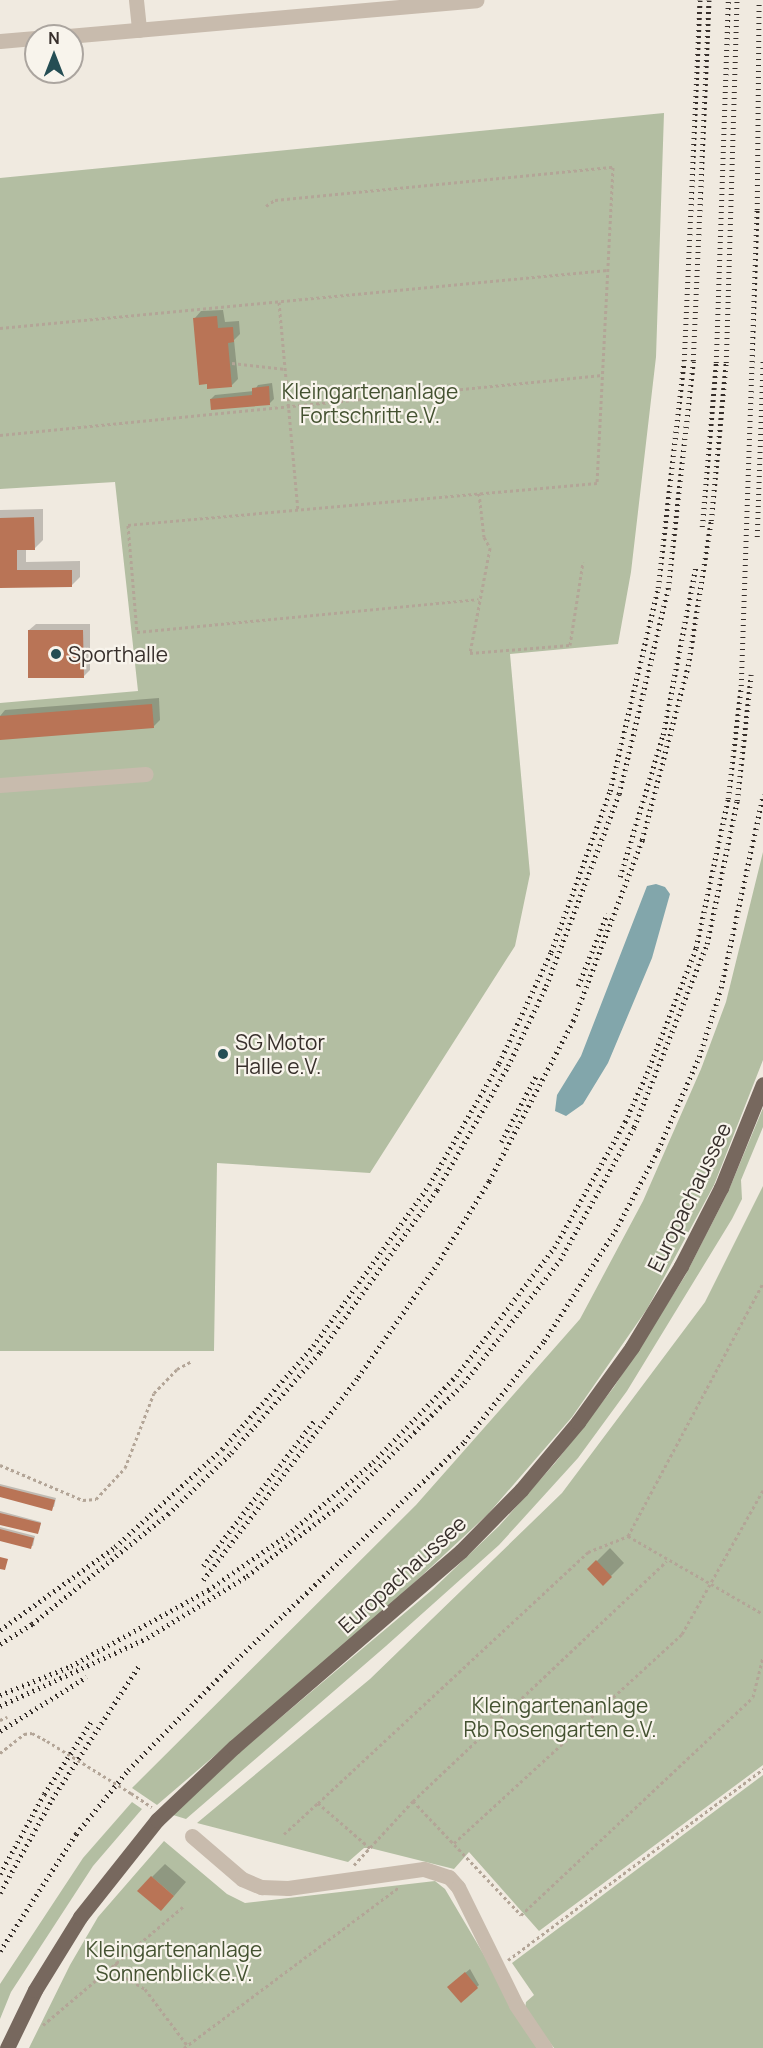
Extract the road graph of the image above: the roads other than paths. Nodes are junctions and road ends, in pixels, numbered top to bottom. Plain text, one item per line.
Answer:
1 (136, 0) edge
2 (476, 0) edge
3 (139, 30) junction
4 (84, 35) edge
5 (24, 39) edge
6 (0, 41) edge
7 (146, 774) dead end
8 (0, 785) edge
9 (763, 1083) edge
10 (192, 1836) dead end
11 (8, 2048) edge
12 (545, 2048) edge

1 - 3 street
2 - 3 street
3 - 4 street
5 - 6 street
7 - 8 street
9 - 11 main road, Europachaussee
10 - 12 street

